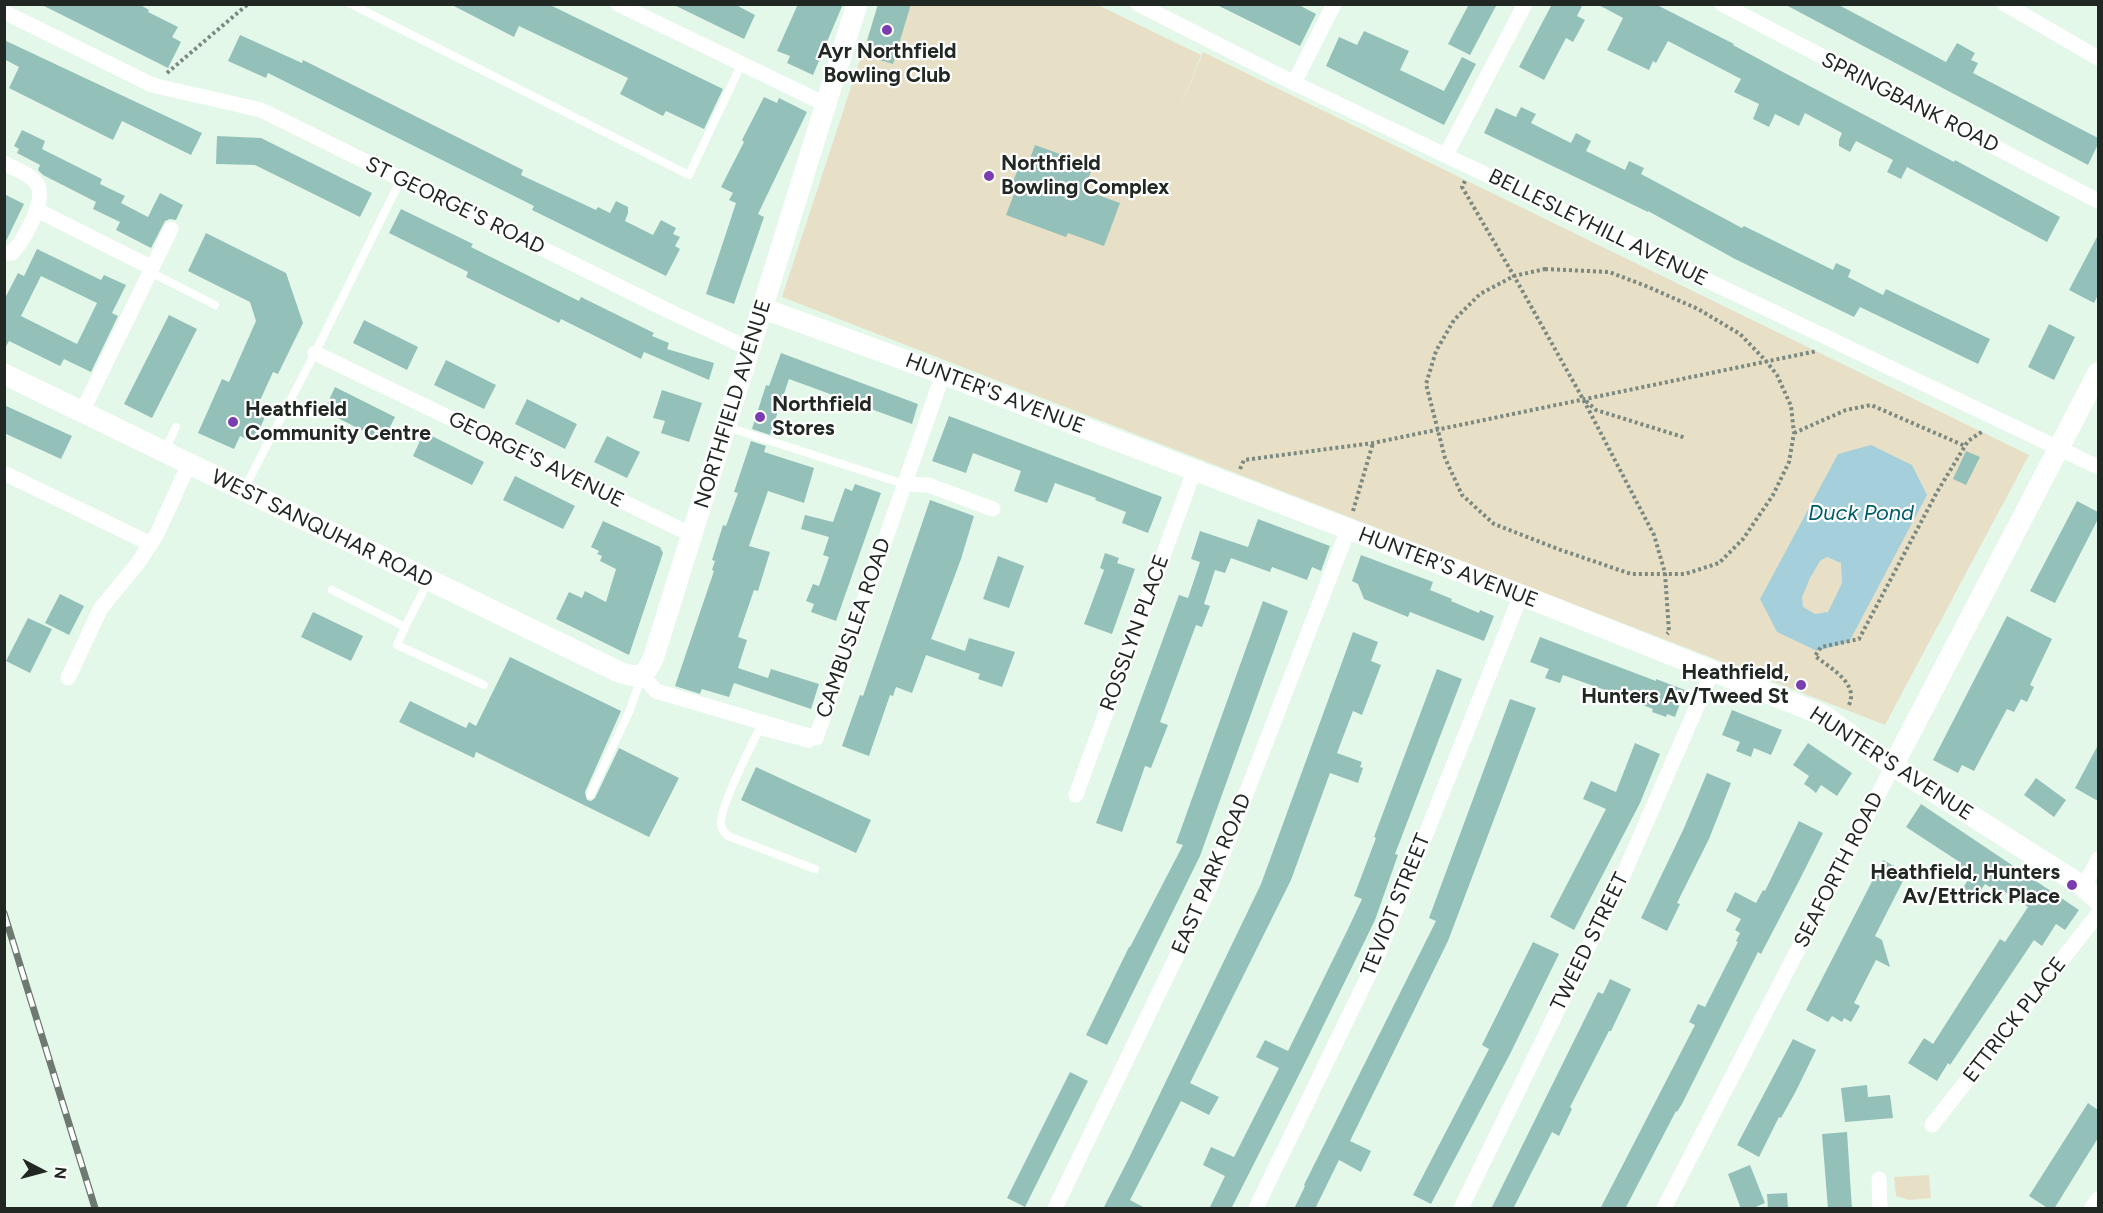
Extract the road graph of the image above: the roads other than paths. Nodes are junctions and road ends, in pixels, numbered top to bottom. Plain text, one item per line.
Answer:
1 (351, 4) edge
2 (618, 4) edge
3 (857, 4) edge
4 (1138, 4) edge
5 (1334, 4) edge
6 (1525, 4) edge
7 (1722, 4) edge
8 (2005, 4) edge
9 (4, 12) edge
10 (2098, 58) edge
11 (742, 63) junction
12 (1294, 83) junction
13 (827, 105) junction
14 (1446, 155) junction
15 (4, 163) edge
16 (401, 179) junction
17 (2098, 201) edge
18 (37, 210) junction
19 (171, 229) dead end
20 (4, 253) edge
21 (151, 270) junction
22 (214, 305) dead end
23 (762, 308) junction
24 (750, 349) junction
25 (315, 353) junction
26 (2098, 373) edge
27 (4, 374) edge
28 (943, 374) junction
29 (82, 412) junction
30 (176, 427) dead end
31 (727, 428) junction
32 (2059, 449) junction
33 (164, 452) junction
34 (189, 464) junction
35 (2098, 467) edge
36 (1194, 471) junction
37 (4, 473) edge
38 (904, 484) junction
39 (244, 490) junction
40 (993, 509) dead end
41 (1348, 530) junction
42 (692, 535) junction
43 (151, 544) junction
44 (429, 581) junction
45 (332, 590) dead end
46 (1521, 595) junction
47 (405, 627) junction
48 (1712, 672) junction
49 (642, 675) junction
50 (68, 678) dead end
51 (484, 685) dead end
52 (761, 726) junction
53 (1893, 766) junction
54 (590, 795) dead end
55 (1076, 795) dead end
56 (2098, 859) edge
57 (815, 869) dead end
58 (2091, 893) edge
59 (2098, 914) edge
60 (1932, 1125) dead end
61 (1879, 1179) dead end
62 (2098, 1199) edge
63 (1055, 1209) edge
64 (1256, 1209) edge
65 (1461, 1209) edge
66 (1664, 1209) edge
67 (1880, 1209) edge
68 (2092, 1209) edge

1 - 11 lane
2 - 11 street
3 - 13 street, NORTHFIELD AVENUE
4 - 12 street, BELLESLEYHILL AVENUE
5 - 12 street
6 - 14 street
7 - 17 street, SPRINGBANK ROAD
8 - 10 street
9 - 16 street, ST GEORGE'S ROAD
11 - 13 street
12 - 14 street, BELLESLEYHILL AVENUE
13 - 23 street, NORTHFIELD AVENUE
14 - 32 street, BELLESLEYHILL AVENUE
15 - 18 street
16 - 24 street, ST GEORGE'S ROAD
16 - 25 lane
18 - 20 street
18 - 21 street
19 - 21 street
21 - 22 lane
21 - 29 street
23 - 24 street, NORTHFIELD AVENUE
23 - 28 street, HUNTER'S AVENUE
24 - 31 street, NORTHFIELD AVENUE
25 - 39 lane
25 - 42 street, GEORGE'S AVENUE
26 - 32 street, SEAFORTH ROAD
27 - 29 street, WEST SANQUHAR ROAD
28 - 36 street, HUNTER'S AVENUE
28 - 38 street, CAMBUSLEA ROAD
29 - 33 street, WEST SANQUHAR ROAD
30 - 33 lane
31 - 38 lane
31 - 42 street, NORTHFIELD AVENUE
32 - 35 street, BELLESLEYHILL AVENUE
32 - 53 street, SEAFORTH ROAD
33 - 34 street, WEST SANQUHAR ROAD
34 - 39 street, WEST SANQUHAR ROAD
34 - 43 street
36 - 41 street, HUNTER'S AVENUE
36 - 55 street, ROSSLYN PLACE
37 - 43 street
38 - 40 street
38 - 52 street, CAMBUSLEA ROAD
39 - 44 street, WEST SANQUHAR ROAD
41 - 46 street, HUNTER'S AVENUE
41 - 63 street, EAST PARK ROAD
42 - 49 street, NORTHFIELD AVENUE
43 - 50 street
44 - 47 lane
44 - 49 street, WEST SANQUHAR ROAD
45 - 47 lane
46 - 48 street, HUNTER'S AVENUE
46 - 64 street, TEVIOT STREET
47 - 51 lane
48 - 53 street, HUNTER'S AVENUE
48 - 65 street, TWEED STREET
49 - 52 street, CAMBUSLEA ROAD
49 - 54 lane, NORTHFIELD AVENUE
52 - 57 lane
53 - 58 street, HUNTER'S AVENUE
53 - 66 street, SEAFORTH ROAD
56 - 58 street
59 - 60 street, ETTRICK PLACE
61 - 67 street
62 - 68 street

